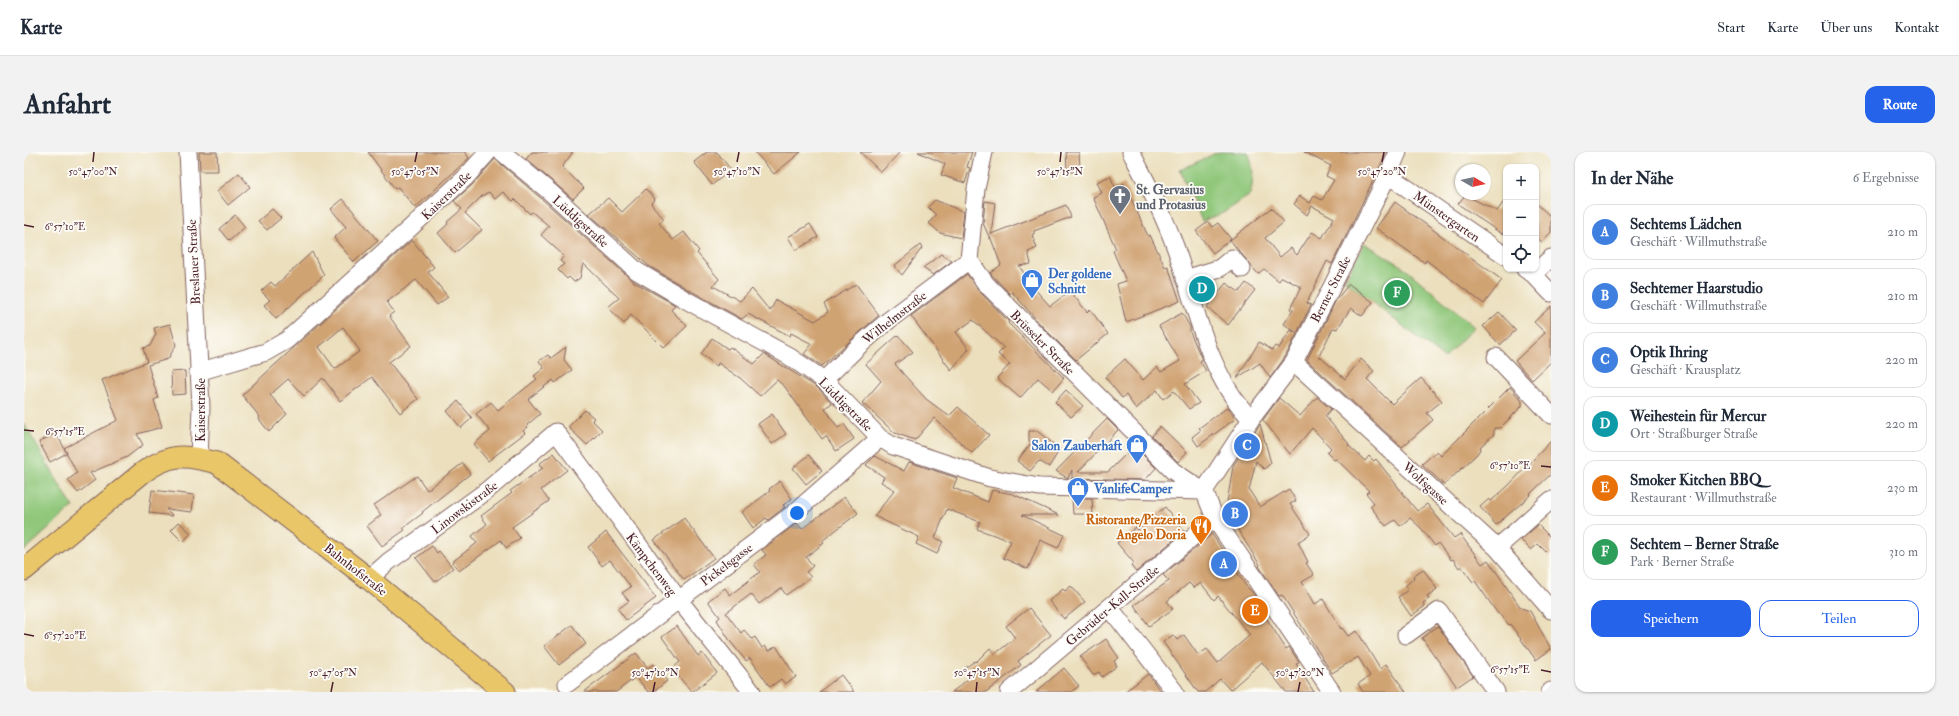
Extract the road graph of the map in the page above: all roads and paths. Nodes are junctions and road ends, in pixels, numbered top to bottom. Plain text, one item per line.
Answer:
1 (188, 152) edge
2 (488, 152) edge
3 (502, 152) edge
4 (984, 152) edge
5 (1131, 152) edge
6 (1398, 152) edge
7 (1388, 175) junction
8 (1503, 254) edge
9 (1551, 258) edge
10 (969, 260) junction
11 (1539, 266) edge
12 (1242, 269) dead end
13 (1529, 272) edge
14 (1186, 279) junction
15 (1551, 293) edge
16 (1496, 357) dead end
17 (1294, 362) junction
18 (198, 372) junction
19 (824, 380) junction
20 (1551, 414) edge
21 (1251, 419) junction
22 (556, 432) joint
23 (880, 438) junction
24 (199, 458) junction
25 (1204, 491) junction
26 (1551, 500) edge
27 (1215, 518) junction
28 (1497, 548) junction
29 (24, 570) edge
30 (369, 579) junction
31 (679, 600) junction
32 (1110, 608) junction
33 (1551, 610) edge
34 (1406, 635) dead end
35 (567, 684) dead end
36 (505, 692) edge
37 (752, 692) edge
38 (1009, 692) edge
39 (1174, 692) edge
40 (1332, 692) edge
41 (1496, 692) edge

1 - 18 street, Breslauer Straße
2 - 18 street, Kaiserstraße
3 - 19 street, Lüddigstraße
4 - 10 street
5 - 14 street
6 - 7 street, Berner Straße
7 - 8 street, Münstergarten
7 - 17 street, Berner Straße
9 - 11 street
10 - 19 street, Wilhelmstraße
10 - 25 street, Brüsseler Straße
12 - 14 street
13 - 15 street
14 - 21 street
16 - 20 street
17 - 21 street, Berner Straße
17 - 28 street, Wolfsgasse
18 - 24 street, Kaiserstraße
19 - 23 street, Lüddigstraße
21 - 25 street, Berner Straße
22 - 30 street, Linowskistraße
22 - 31 street, Kämpchenweg
23 - 25 street, Lüddigstraße
23 - 31 street, Pickelsgasse
24 - 29 main road, Kaiserstraße
24 - 30 main road, Bahnhofstraße
25 - 27 street
26 - 28 street
27 - 32 street, Gebrüder-Kall-Straße
27 - 40 street
28 - 33 street, Wolfsgasse
30 - 36 main road, Bahnhofstraße
31 - 35 street, Pickelsgasse
31 - 37 street, Kämpchenweg
32 - 38 street, Gebrüder-Kall-Straße
32 - 39 street
34 - 41 street

